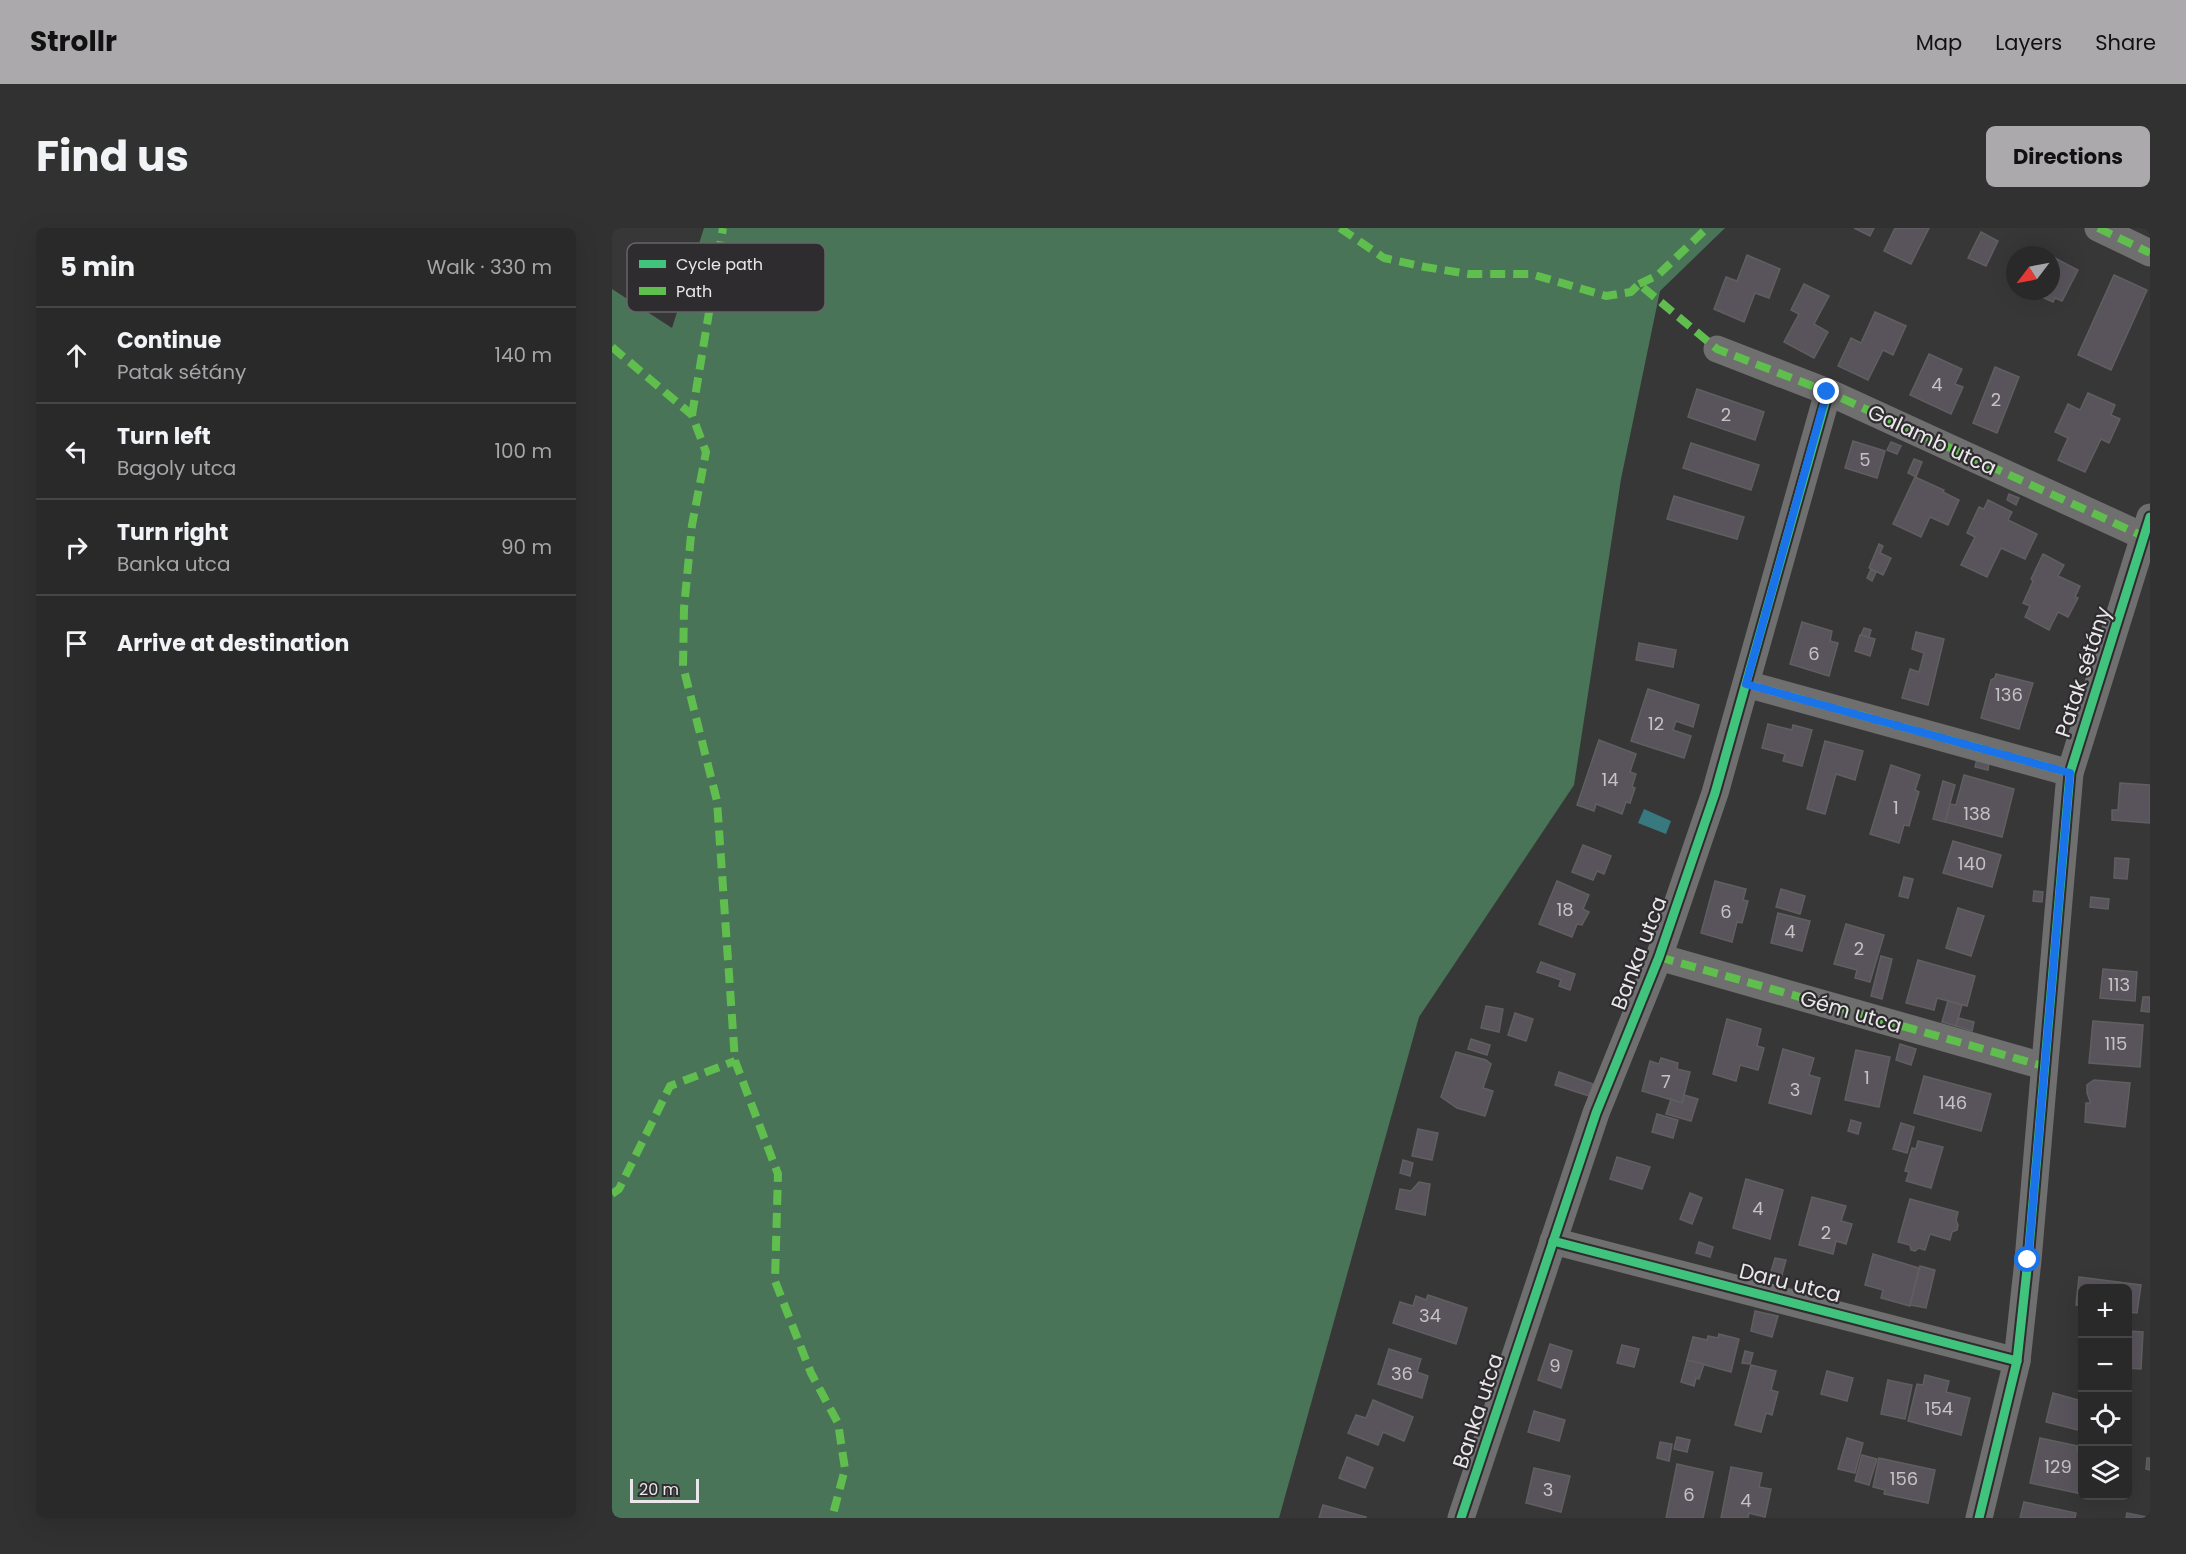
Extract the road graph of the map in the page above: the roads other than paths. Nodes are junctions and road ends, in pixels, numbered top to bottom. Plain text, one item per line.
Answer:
1 (2098, 228) edge
2 (2150, 253) edge
3 (1717, 349) dead end
4 (1827, 392) junction
5 (2147, 527) edge
6 (1746, 684) junction
7 (2070, 773) junction
8 (1659, 957) junction
9 (2043, 1066) junction
10 (1553, 1241) junction
11 (2017, 1361) junction
12 (1461, 1518) edge
13 (1979, 1518) edge

1 - 2 street
3 - 4 street, Galamb utca
4 - 5 street, Galamb utca
4 - 6 street, Banka utca
5 - 7 street, Patak sétány
6 - 7 street
6 - 8 street, Banka utca
7 - 9 street, Patak sétány
8 - 9 street, Gém utca
8 - 10 street, Banka utca
9 - 11 street, Patak sétány
10 - 11 street, Daru utca
10 - 12 street, Banka utca
11 - 13 street, Patak sétány

